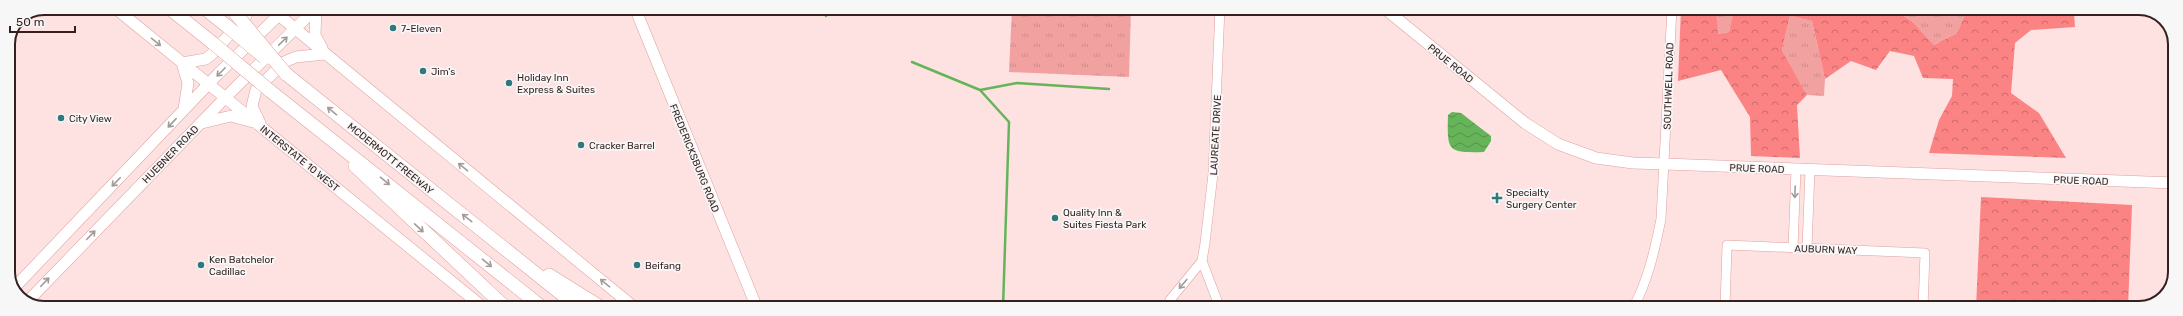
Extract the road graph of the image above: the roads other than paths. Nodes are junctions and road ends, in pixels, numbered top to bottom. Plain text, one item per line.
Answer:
1 (124, 15) edge
2 (178, 15) edge
3 (213, 15) edge
4 (236, 15) edge
5 (246, 15) edge
6 (273, 15) edge
7 (282, 15) edge
8 (309, 15) edge
9 (316, 15) edge
10 (638, 15) edge
11 (1220, 15) edge
12 (1391, 15) edge
13 (1672, 15) edge
14 (295, 29) junction
15 (325, 54) junction
16 (182, 63) junction
17 (286, 74) junction
18 (208, 85) junction
19 (225, 98) junction
20 (184, 110) junction
21 (311, 122) junction
22 (199, 124) junction
23 (262, 126) junction
24 (1665, 164) junction
25 (1796, 169) junction
26 (1810, 170) junction
27 (2168, 183) edge
28 (1794, 214) junction
29 (1808, 215) junction
30 (497, 242) junction
31 (1793, 248) junction
32 (1807, 248) junction
33 (1202, 261) junction
34 (18, 284) edge
35 (31, 298) edge
36 (475, 301) edge
37 (498, 301) edge
38 (534, 301) edge
39 (570, 301) edge
40 (591, 301) edge
41 (626, 301) edge
42 (754, 301) edge
43 (1170, 301) edge
44 (1217, 301) edge
45 (1636, 301) edge
46 (1724, 301) edge
47 (1923, 301) edge

1 -> 16 main road, INTERSTATE 10 WEST
2 - 21 highway, bridge
3 - 17 highway, MCDERMOTT FREEWAY, bridge
4 - 17 highway, bridge
5 - 16 main road
6 -> 18 main road, HUEBNER ROAD
7 - 14 main road
8 - 14 main road, HUEBNER ROAD
9 - 15 main road
10 - 42 main road, FREDERICKSBURG ROAD
11 - 33 street, LAUREATE DRIVE
12 - 24 main road, PRUE ROAD
13 - 24 street, SOUTHWELL ROAD
14 - 15 main road
19 -> 14 main road, HUEBNER ROAD
15 - 23 main road
41 -> 15 main road
16 - 18 main road, INTERSTATE 10 WEST
16 - 20 main road
30 -> 17 highway, MCDERMOTT FREEWAY
18 - 19 main road, INTERSTATE 10 WEST
18 - 20 main road, HUEBNER ROAD
19 - 22 main road, HUEBNER ROAD
19 - 23 main road, INTERSTATE 10 WEST
20 -> 34 main road, HUEBNER ROAD
21 -> 37 highway
21 -> 38 highway
22 - 23 main road
35 -> 22 main road, HUEBNER ROAD
23 - 36 main road, INTERSTATE 10 WEST
24 - 25 main road, PRUE ROAD
24 - 45 street, SOUTHWELL ROAD
25 - 26 main road, PRUE ROAD
25 -> 28 street
26 - 27 main road, PRUE ROAD
26 - 29 street
28 - 29 street
28 - 31 street
29 - 32 street
30 - 39 highway, MCDERMOTT FREEWAY
30 - 40 highway
31 - 32 street, AUBURN WAY
31 - 46 street, AUBURN WAY
32 - 47 street, AUBURN WAY
33 -> 43 street
33 - 44 street, LAUREATE DRIVE

